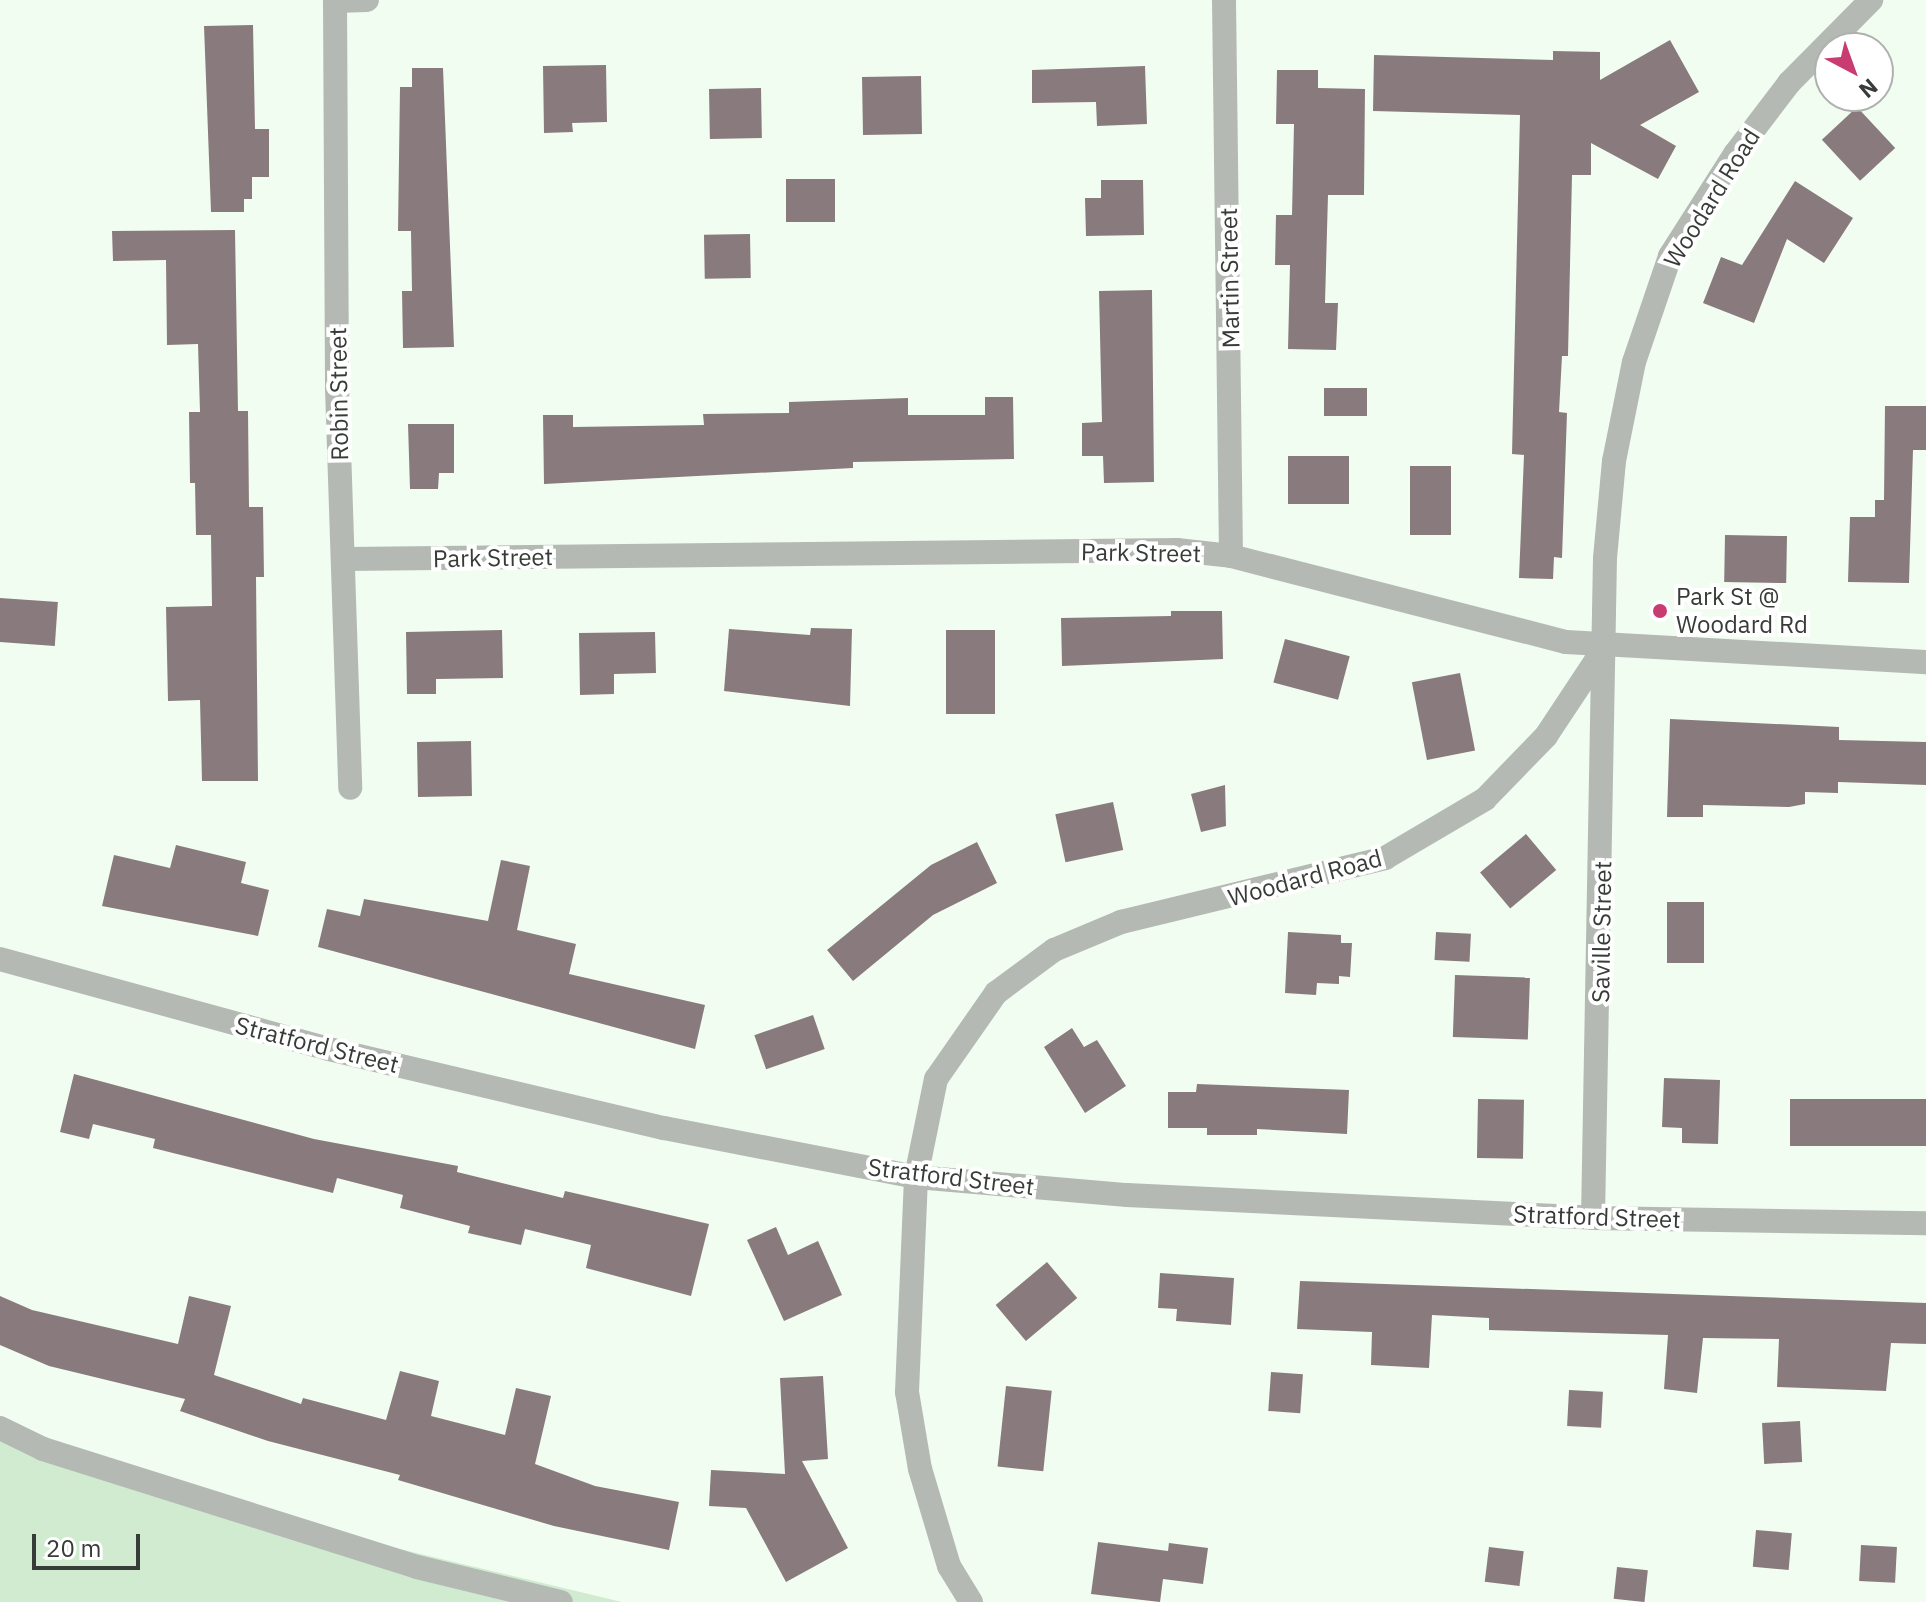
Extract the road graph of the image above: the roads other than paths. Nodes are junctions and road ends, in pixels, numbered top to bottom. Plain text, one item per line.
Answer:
1 (335, 0) edge
2 (367, 0) edge
3 (1224, 0) edge
4 (1871, 0) edge
5 (1231, 556) junction
6 (345, 559) junction
7 (1605, 647) junction
8 (1926, 662) edge
9 (350, 788) dead end
10 (0, 959) edge
11 (916, 1177) junction
12 (1593, 1218) junction
13 (1926, 1223) edge
14 (0, 1428) edge
15 (561, 1602) edge
16 (971, 1602) edge

1 - 2 street
1 - 6 street, Robin Street
3 - 5 street, Martin Street
4 - 7 street, Woodard Road
5 - 6 street, Park Street
5 - 7 street, Park Street
6 - 9 street, Robin Street
7 - 8 street, Park Street
7 - 11 street, Woodard Road
7 - 12 street, Saville Street
10 - 11 street, Stratford Street
11 - 12 street, Stratford Street
11 - 16 street, Woodard Road
12 - 13 street, Stratford Street
14 - 15 street

